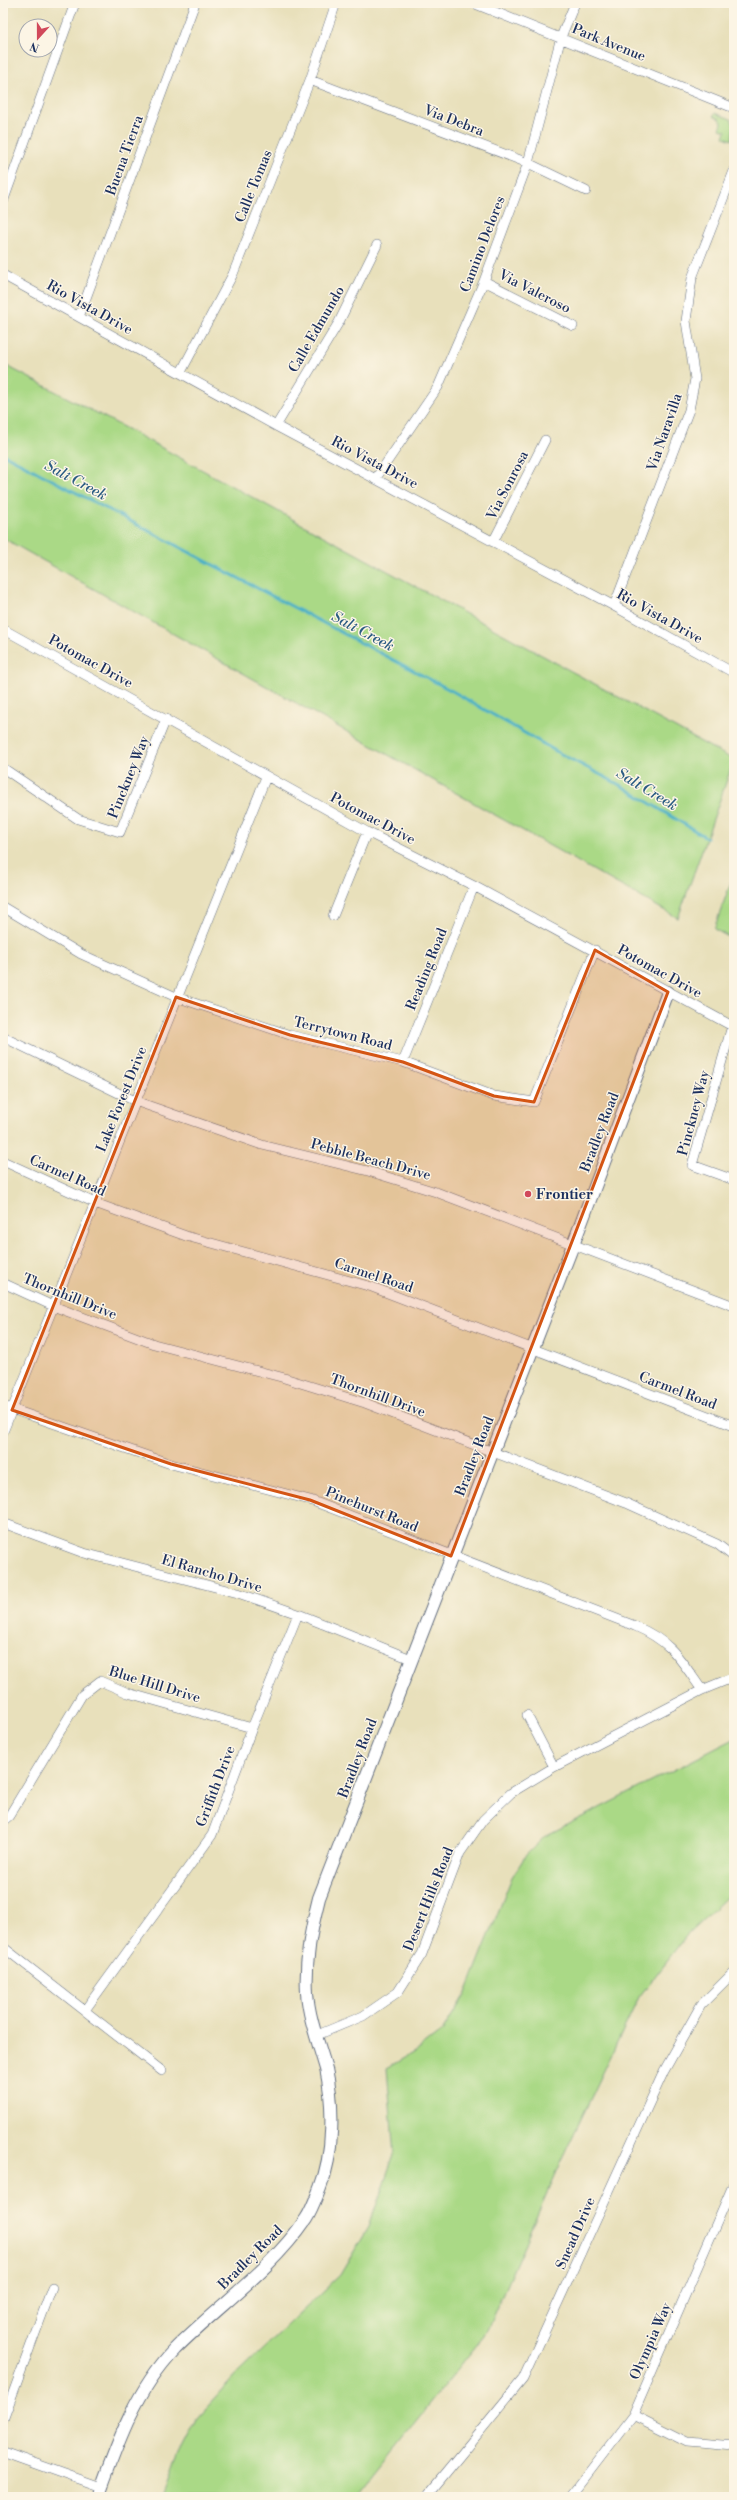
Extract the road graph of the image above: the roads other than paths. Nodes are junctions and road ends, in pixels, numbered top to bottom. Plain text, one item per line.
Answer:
1 (75, 3) edge
2 (195, 3) edge
3 (336, 3) edge
4 (473, 3) edge
5 (575, 3) edge
6 (561, 38) junction
7 (310, 80) junction
8 (734, 108) edge
9 (528, 163) junction
10 (734, 171) edge
11 (586, 191) dead end
12 (3, 202) edge
13 (377, 245) dead end
14 (3, 275) edge
15 (484, 281) junction
16 (79, 317) junction
17 (573, 326) dead end
18 (181, 372) junction
19 (276, 426) junction
20 (545, 440) dead end
21 (376, 478) junction
22 (493, 542) junction
23 (614, 606) junction
24 (3, 629) edge
25 (734, 673) edge
26 (166, 719) junction
27 (3, 768) edge
28 (266, 777) junction
29 (367, 832) junction
30 (474, 886) junction
31 (3, 906) edge
32 (333, 916) dead end
33 (596, 950) junction
34 (668, 992) junction
35 (176, 997) junction
36 (733, 1026) edge
37 (3, 1037) edge
38 (404, 1062) junction
39 (134, 1101) junction
40 (3, 1161) edge
41 (734, 1180) edge
42 (95, 1202) junction
43 (573, 1245) junction
44 (3, 1284) edge
45 (53, 1306) junction
46 (734, 1306) edge
47 (532, 1348) junction
48 (7, 1408) edge
49 (734, 1426) edge
50 (3, 1432) edge
51 (492, 1452) junction
52 (3, 1523) edge
53 (451, 1556) junction
54 (734, 1557) edge
55 (298, 1614) junction
56 (411, 1659) junction
57 (734, 1677) edge
58 (702, 1690) junction
59 (527, 1715) dead end
60 (252, 1728) junction
61 (554, 1767) junction
62 (3, 1821) edge
63 (3, 1947) edge
64 (734, 1972) edge
65 (85, 2010) junction
66 (315, 2036) junction
67 (162, 2071) dead end
68 (734, 2183) edge
69 (52, 2288) dead end
70 (633, 2415) junction
71 (3, 2420) edge
72 (734, 2446) edge
73 (3, 2452) edge
74 (100, 2492) edge
75 (426, 2497) edge
76 (570, 2497) edge

1 - 12 street
2 - 16 street, Buena Tierra
3 - 7 street, Calle Tomas
4 - 6 street, Park Avenue
5 - 6 street, Camino Delores
6 - 8 street, Park Avenue
6 - 9 street, Camino Delores
7 - 9 street, Via Debra
7 - 18 street, Calle Tomas
9 - 11 street, Via Debra
9 - 15 street, Camino Delores
10 - 23 street, Via Naravilla
13 - 19 street, Calle Edmundo
14 - 16 street, Rio Vista Drive
15 - 17 street, Via Valeroso
15 - 21 street, Camino Delores
16 - 18 street, Rio Vista Drive
18 - 19 street, Rio Vista Drive
19 - 21 street, Rio Vista Drive
20 - 22 street, Via Sonrosa
21 - 22 street, Rio Vista Drive
22 - 23 street, Rio Vista Drive
23 - 25 street, Rio Vista Drive
24 - 26 street, Potomac Drive
26 - 27 street, Pinckney Way
26 - 28 street, Potomac Drive
28 - 29 street, Potomac Drive
28 - 35 street, Lake Forest Drive
29 - 30 street, Potomac Drive
29 - 32 street
30 - 33 street, Potomac Drive
30 - 38 street, Reading Road
31 - 35 street, Terrytown Road
33 - 34 street, Potomac Drive
33 - 38 street, Terrytown Road
34 - 36 street, Potomac Drive
34 - 43 street, Bradley Road
35 - 38 street, Terrytown Road
35 - 39 street, Lake Forest Drive
36 - 41 street, Pinckney Way
37 - 39 street, Pebble Beach Drive
39 - 42 street, Lake Forest Drive
39 - 43 street, Pebble Beach Drive
40 - 42 street, Carmel Road
42 - 45 street, Lake Forest Drive
42 - 47 street, Carmel Road
43 - 46 street, Pebble Beach Drive
43 - 47 street, Bradley Road
44 - 45 street, Thornhill Drive
45 - 48 street, Lake Forest Drive
45 - 51 street, Thornhill Drive
47 - 49 street, Carmel Road
47 - 51 street, Bradley Road
48 - 50 street, Lake Forest Drive
48 - 53 street, Pinehurst Road
51 - 53 street, Bradley Road
51 - 54 street, Thornhill Drive
52 - 55 street, El Rancho Drive
53 - 56 street, Bradley Road
53 - 58 street, Pinehurst Road
55 - 56 street, El Rancho Drive
55 - 60 street, Griffith Drive
56 - 66 street, Bradley Road
57 - 58 street, Desert Hills Road
58 - 61 street, Desert Hills Road
59 - 61 street
60 - 62 street, Blue Hill Drive
60 - 65 street, Griffith Drive
61 - 66 street, Desert Hills Road
63 - 65 street
64 - 75 street, Snead Drive
65 - 67 street
66 - 74 street, Bradley Road
68 - 70 street, Olympia Way
69 - 71 street
70 - 72 street
70 - 76 street, Olympia Way
73 - 74 street

